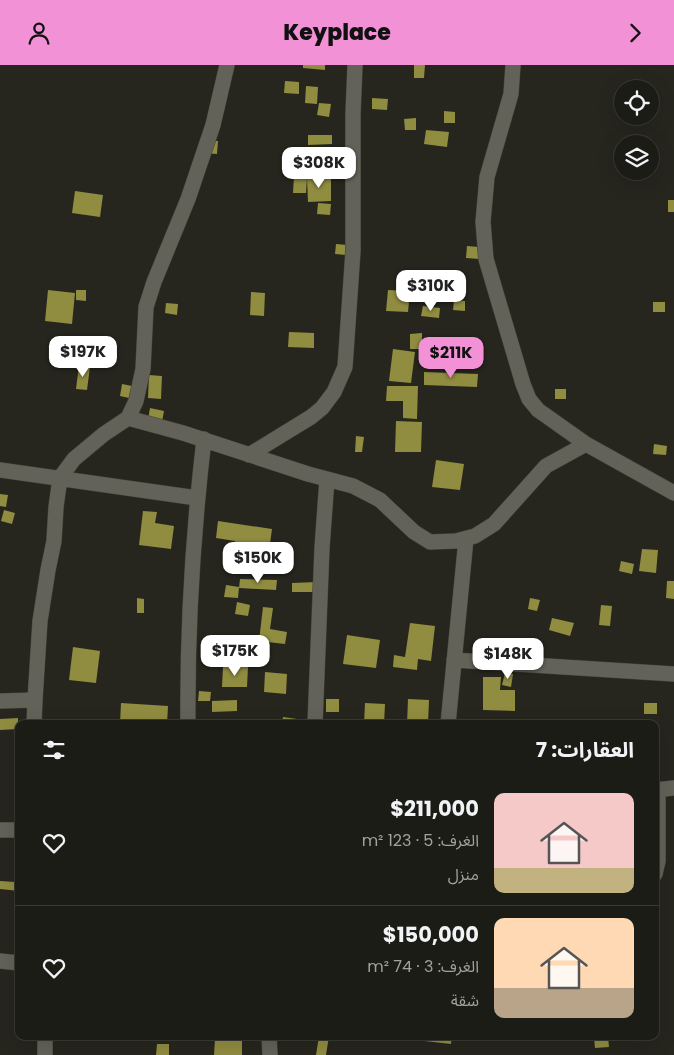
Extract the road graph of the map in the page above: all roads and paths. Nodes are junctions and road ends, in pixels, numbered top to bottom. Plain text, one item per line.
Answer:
1 (227, 65) edge
2 (355, 65) edge
3 (513, 65) edge
4 (128, 418) junction
5 (204, 439) junction
6 (586, 444) junction
7 (249, 455) junction
8 (0, 470) edge
9 (60, 479) junction
10 (327, 479) junction
11 (674, 493) edge
12 (197, 497) junction
13 (466, 539) junction
14 (454, 660) junction
15 (674, 674) edge
16 (0, 701) edge
17 (34, 701) junction
18 (34, 720) edge
19 (188, 720) edge
20 (315, 720) edge
21 (448, 720) edge
22 (674, 788) edge
23 (659, 790) edge
24 (0, 830) edge
25 (15, 830) edge
26 (0, 961) edge
27 (15, 963) edge
28 (45, 1040) edge
29 (269, 1040) edge
30 (45, 1055) edge
31 (270, 1055) edge

1 - 4 street
2 - 7 street
3 - 6 street
4 - 5 street
4 - 9 street
5 - 7 street
5 - 12 street
6 - 11 street
6 - 13 street
7 - 10 street
8 - 9 street
9 - 12 street
9 - 17 street
10 - 13 street
10 - 20 street
12 - 19 street
13 - 14 street
14 - 15 street
14 - 21 street
16 - 17 street
17 - 18 street
22 - 23 street
24 - 25 street
26 - 27 street
28 - 30 street
29 - 31 street

